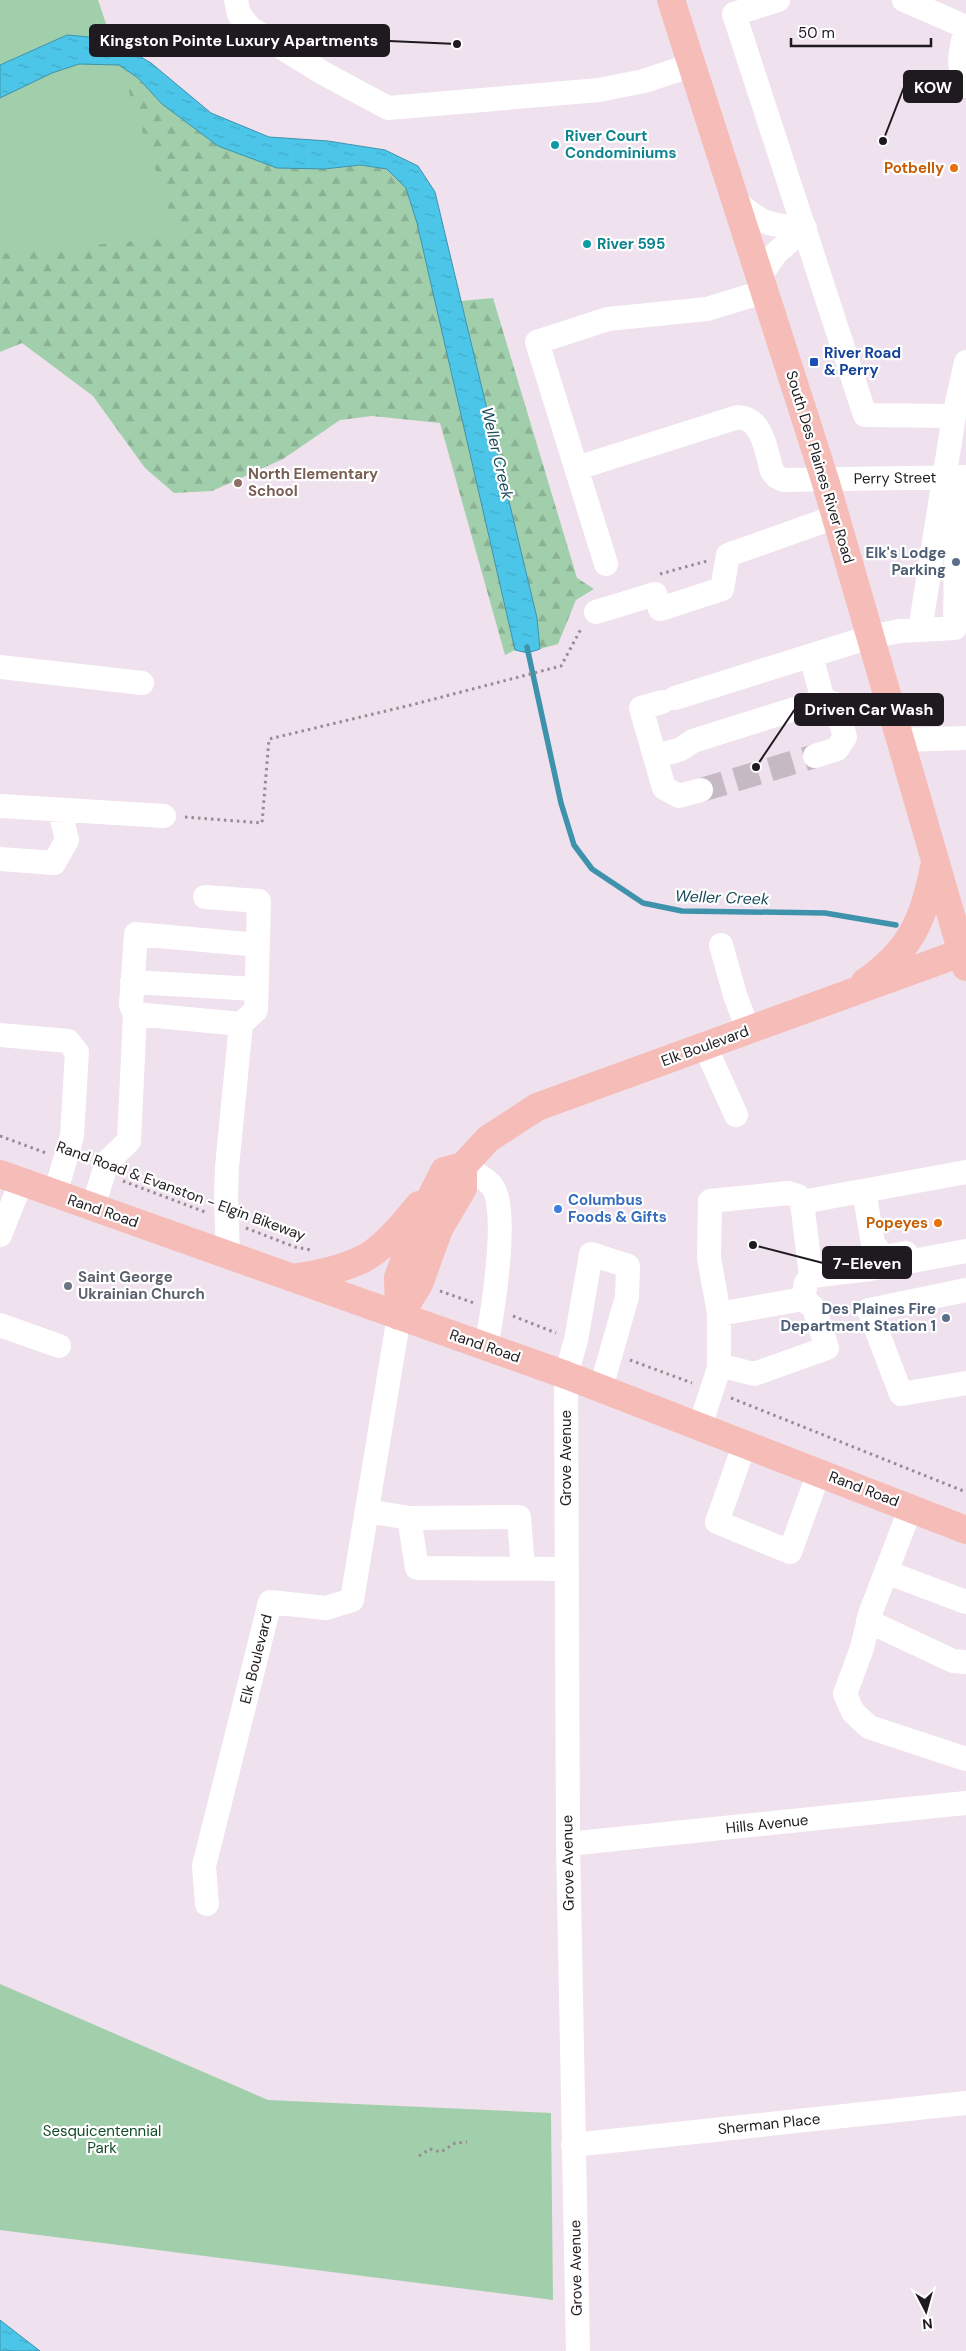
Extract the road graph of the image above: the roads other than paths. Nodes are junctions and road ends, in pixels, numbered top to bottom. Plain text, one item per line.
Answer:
1 (236, 0) edge
2 (671, 0) edge
3 (778, 0) edge
4 (904, 0) edge
5 (966, 27) edge
6 (692, 65) junction
7 (966, 86) edge
8 (738, 203) junction
9 (805, 228) junction
10 (763, 283) junction
11 (966, 362) edge
12 (954, 416) junction
13 (577, 468) junction
14 (956, 477) edge
15 (825, 480) junction
16 (835, 517) junction
17 (961, 532) edge
18 (606, 564) dead end
19 (596, 612) dead end
20 (961, 629) edge
21 (920, 630) junction
22 (870, 638) junction
23 (811, 656) junction
24 (0, 667) edge
25 (142, 683) dead end
26 (823, 700) junction
27 (966, 738) edge
28 (900, 740) junction
29 (816, 756) tunnel mouth
30 (655, 757) junction
31 (701, 790) tunnel mouth
32 (0, 806) edge
33 (60, 811) junction
34 (164, 816) road end
35 (0, 858) edge
36 (935, 863) junction
37 (205, 897) dead end
38 (258, 944) junction
39 (720, 945) dead end
40 (965, 956) edge
41 (132, 982) junction
42 (256, 990) junction
43 (848, 995) junction
44 (135, 1014) junction
45 (241, 1024) junction
46 (748, 1030) junction
47 (0, 1035) edge
48 (704, 1046) junction
49 (736, 1115) dead end
50 (463, 1166) junction
51 (966, 1172) edge
52 (10, 1178) edge
53 (432, 1191) junction
54 (857, 1192) junction
55 (55, 1194) junction
56 (802, 1202) junction
57 (93, 1207) junction
58 (0, 1236) edge
59 (966, 1242) edge
60 (966, 1251) edge
61 (228, 1255) junction
62 (870, 1269) junction
63 (811, 1276) junction
64 (291, 1278) junction
65 (966, 1290) edge
66 (803, 1299) junction
67 (719, 1314) junction
68 (399, 1316) junction
69 (0, 1325) edge
70 (59, 1346) dead end
71 (486, 1346) junction
72 (719, 1364) junction
73 (566, 1375) junction
74 (966, 1383) edge
75 (601, 1388) junction
76 (700, 1426) junction
77 (745, 1443) junction
78 (819, 1472) junction
79 (910, 1507) junction
80 (367, 1511) junction
81 (409, 1518) junction
82 (966, 1530) edge
83 (523, 1569) junction
84 (565, 1569) junction
85 (886, 1572) junction
86 (966, 1602) edge
87 (868, 1621) junction
88 (966, 1662) edge
89 (966, 1759) edge
90 (966, 1803) edge
91 (568, 1844) junction
92 (207, 1904) dead end
93 (966, 2103) edge
94 (573, 2145) junction
95 (578, 2351) edge

1 - 6 street
2 - 6 main road, South Des Plaines River Road
3 - 9 street
4 - 5 street
5 - 7 street
6 - 8 main road, South Des Plaines River Road
8 - 9 street
8 - 10 main road, South Des Plaines River Road
9 - 10 street
9 - 12 street
10 - 13 street
10 - 15 main road, South Des Plaines River Road
11 - 12 street
12 - 14 street
13 - 15 street, Perry Street
13 - 18 street
14 - 15 street, Perry Street
14 - 17 street
14 - 21 street
15 - 16 main road, South Des Plaines River Road
16 - 19 street
16 - 22 main road, South Des Plaines River Road
17 - 20 street
20 - 21 street
21 - 22 street
22 - 23 street
22 - 28 main road, South Des Plaines River Road
23 - 26 street
23 - 30 street
24 - 25 street
26 - 29 street
26 - 30 street
27 - 28 street
28 - 36 main road, South Des Plaines River Road
30 - 31 street
32 - 33 street
33 - 34 street
33 - 35 street
36 - 40 main road, South Des Plaines River Road
36 - 43 main road
37 - 38 street
38 - 41 street
38 - 42 street
39 - 46 street
40 - 43 main road, Elk Boulevard
41 - 42 street
41 - 44 street
42 - 45 street
43 - 46 main road, Elk Boulevard
44 - 45 street
44 - 57 street
45 - 61 street
46 - 48 main road, Elk Boulevard
47 - 55 street
48 - 49 street
48 - 50 main road, Elk Boulevard
50 - 53 main road, Elk Boulevard
50 - 68 main road, Elk Boulevard
50 - 71 street
51 - 54 street
52 - 55 main road, Rand Road
52 - 58 street
53 - 64 main road
53 - 68 main road, Elk Boulevard
54 - 56 street
54 - 59 street
54 - 62 street
55 - 57 main road, Rand Road
56 - 63 street
56 - 67 street
57 - 61 main road, Rand Road
60 - 62 street
61 - 64 main road, Rand Road
62 - 63 street
63 - 66 street
64 - 68 main road, Rand Road
65 - 74 street
66 - 67 street
66 - 72 street
67 - 72 street
68 - 71 main road, Rand Road
68 - 80 street, Elk Boulevard
69 - 70 street
71 - 73 main road, Rand Road
72 - 76 street
73 - 75 main road, Rand Road
73 - 75 street, Grove Avenue
73 - 84 street, Grove Avenue
75 - 76 main road, Rand Road
76 - 77 main road, Rand Road
77 - 78 main road, Rand Road
77 - 78 street
78 - 79 main road, Rand Road
79 - 82 main road, Rand Road
79 - 85 street
80 - 81 street
80 - 92 street, Elk Boulevard
81 - 83 street
81 - 83 street
83 - 84 street
84 - 91 street, Grove Avenue
85 - 86 street
85 - 87 street
87 - 88 street
87 - 89 street
90 - 91 street, Hills Avenue
91 - 94 street, Grove Avenue
93 - 94 street, Sherman Place
94 - 95 street, Grove Avenue

